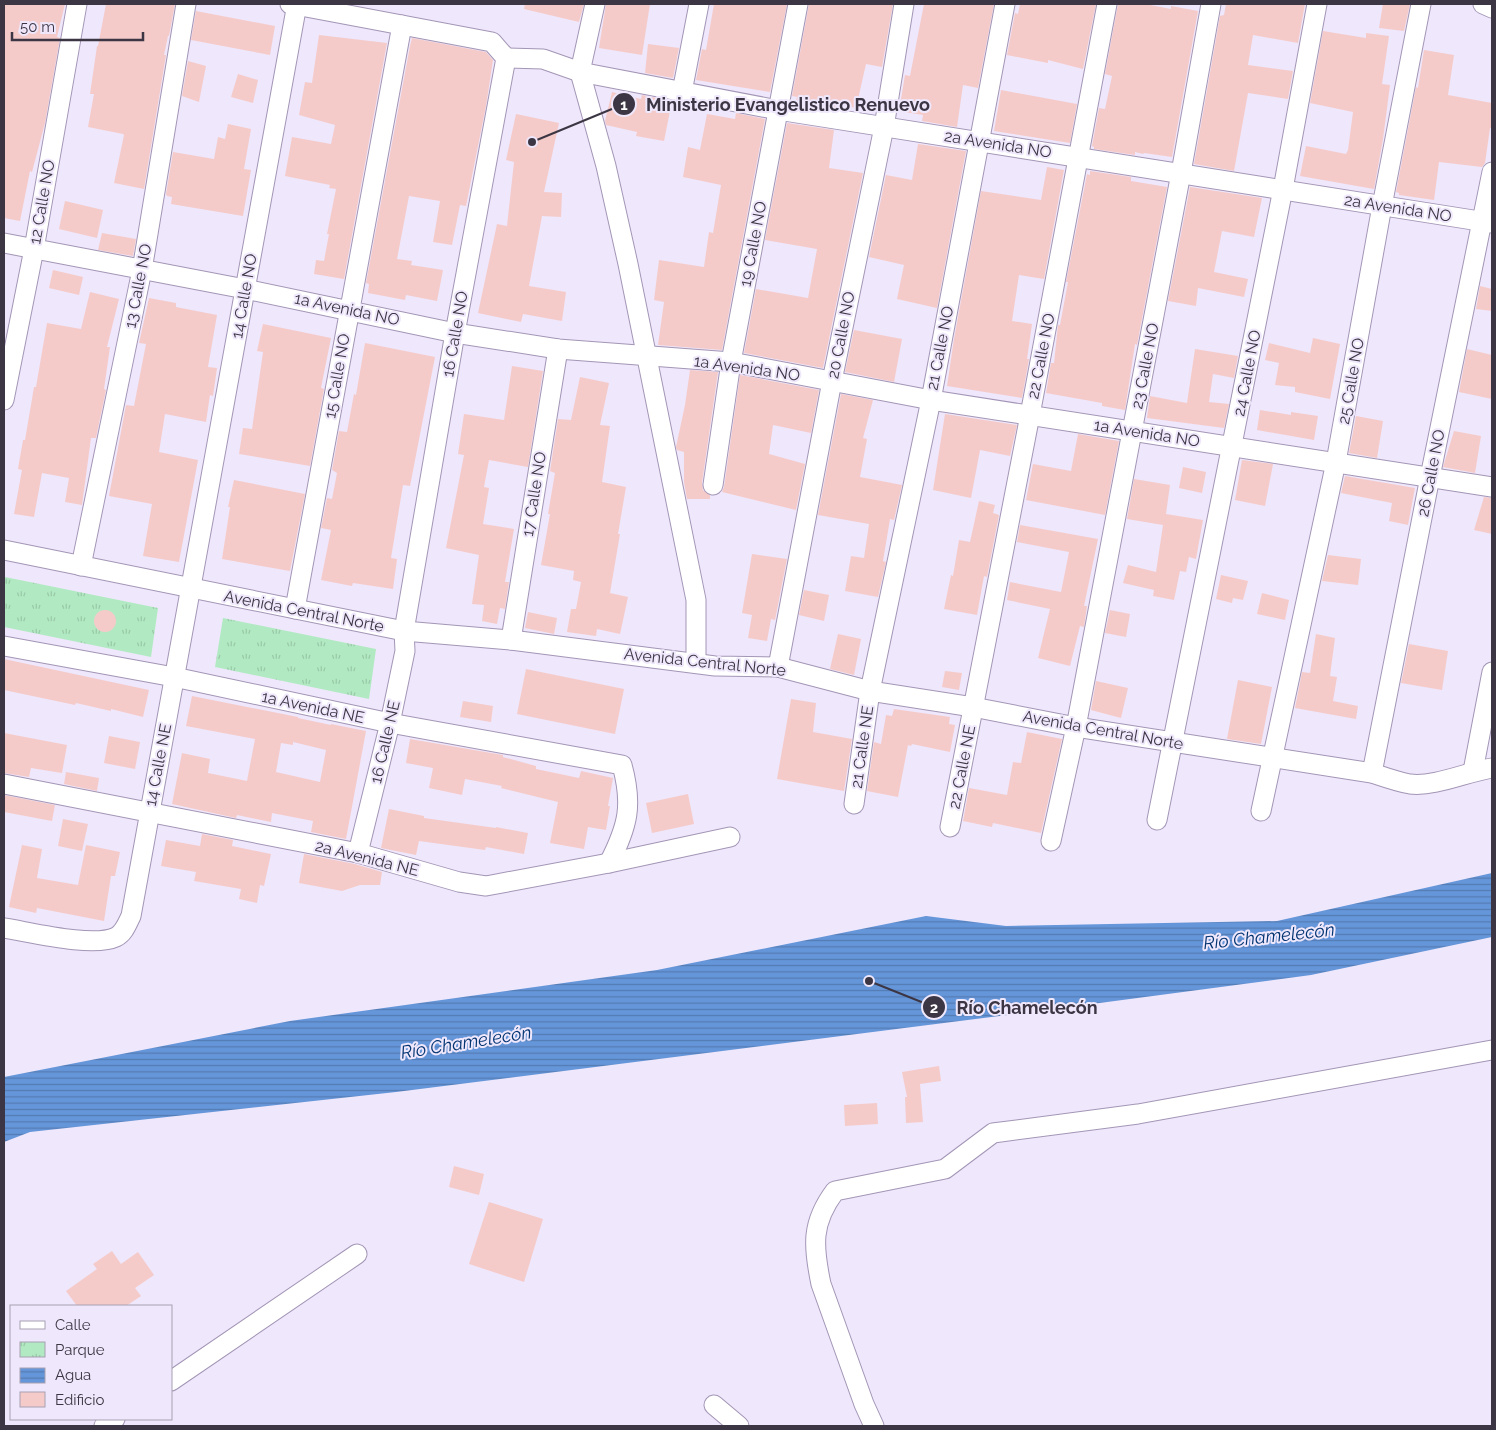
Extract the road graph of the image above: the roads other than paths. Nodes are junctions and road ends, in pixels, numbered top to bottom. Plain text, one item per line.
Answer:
1 (77, 4) edge
2 (186, 4) edge
3 (294, 4) edge
4 (595, 4) edge
5 (699, 4) edge
6 (798, 4) edge
7 (904, 4) edge
8 (1004, 4) edge
9 (1107, 4) edge
10 (1212, 4) edge
11 (1318, 4) edge
12 (1421, 4) edge
13 (1483, 4) edge
14 (1492, 8) edge
15 (402, 25) junction
16 (506, 58) junction
17 (580, 72) junction
18 (682, 92) junction
19 (778, 110) junction
20 (884, 126) junction
21 (979, 141) junction
22 (1079, 157) junction
23 (1492, 172) edge
24 (1181, 173) junction
25 (1284, 189) junction
26 (1382, 206) junction
27 (1487, 223) edge
28 (4, 244) edge
29 (34, 249) junction
30 (142, 270) junction
31 (245, 288) junction
32 (350, 309) junction
33 (456, 333) junction
34 (558, 348) junction
35 (647, 355) junction
36 (731, 362) junction
37 (832, 381) junction
38 (4, 400) edge
39 (931, 400) junction
40 (1030, 415) junction
41 (1132, 430) junction
42 (1233, 446) junction
43 (1336, 462) junction
44 (1430, 477) junction
45 (713, 485) dead end
46 (1492, 487) edge
47 (4, 550) edge
48 (82, 566) junction
49 (191, 588) junction
50 (294, 609) junction
51 (404, 631) junction
52 (511, 640) junction
53 (4, 646) edge
54 (696, 663) junction
55 (778, 667) junction
56 (1492, 672) edge
57 (174, 677) junction
58 (870, 691) junction
59 (973, 707) junction
60 (390, 723) junction
61 (1076, 727) junction
62 (1174, 742) junction
63 (1272, 757) junction
64 (1492, 768) edge
65 (1473, 771) junction
66 (1372, 773) junction
67 (4, 784) edge
68 (854, 804) dead end
69 (149, 812) junction
70 (1261, 812) dead end
71 (1158, 820) dead end
72 (950, 828) dead end
73 (730, 837) dead end
74 (1051, 840) dead end
75 (358, 853) junction
76 (610, 863) junction
77 (4, 928) edge
78 (1492, 1050) edge
79 (357, 1254) dead end
80 (172, 1380) edge
81 (714, 1405) dead end
82 (739, 1426) edge
83 (874, 1426) edge

1 - 29 street, 12 Calle NO
2 - 30 street, 13 Calle NO
3 - 15 street
3 - 31 street, 14 Calle NO
4 - 17 street
5 - 18 street
6 - 19 street, 19 Calle NO
7 - 20 street, 20 Calle NO
8 - 21 street, 21 Calle NO
9 - 22 street, 22 Calle NO
10 - 24 street, 23 Calle NO
11 - 25 street, 24 Calle NO
12 - 26 street, 25 Calle NO
13 - 14 street
15 - 16 street
15 - 32 street, 15 Calle NO
16 - 17 street, 2a Avenida NO
16 - 33 street, 16 Calle NO
17 - 18 street, 2a Avenida NO
17 - 35 street
18 - 19 street, 2a Avenida NO
19 - 20 street, 2a Avenida NO
19 - 36 street, 19 Calle NO
20 - 21 street, 2a Avenida NO
20 - 37 street, 20 Calle NO
21 - 22 street, 2a Avenida NO
21 - 39 street, 21 Calle NO
22 - 24 street, 2a Avenida NO
22 - 40 street, 22 Calle NO
23 - 27 street, 26 Calle NO
24 - 25 street, 2a Avenida NO
24 - 41 street, 23 Calle NO
25 - 26 street, 2a Avenida NO
25 - 42 street, 24 Calle NO
26 - 27 street, 2a Avenida NO
26 - 43 street, 25 Calle NO
27 - 44 street, 26 Calle NO
28 - 29 street, 1a Avenida NO
29 - 30 street, 1a Avenida NO
29 - 38 street, 12 Calle NO
30 - 31 street, 1a Avenida NO
30 - 48 street, 13 Calle NO
31 - 32 street, 1a Avenida NO
31 - 49 street, 14 Calle NO
32 - 33 street, 1a Avenida NO
32 - 50 street, 15 Calle NO
33 - 34 street, 1a Avenida NO
33 - 51 street, 16 Calle NO
34 - 35 street, 1a Avenida NO
34 - 52 street, 17 Calle NO
35 - 36 street, 1a Avenida NO
35 - 54 street
36 - 37 street, 1a Avenida NO
36 - 45 street, 19 Calle NO
37 - 39 street, 1a Avenida NO
37 - 55 street, 20 Calle NO
39 - 40 street, 1a Avenida NO
39 - 58 street, 21 Calle NO
40 - 41 street, 1a Avenida NO
40 - 59 street, 22 Calle NO
41 - 42 street, 1a Avenida NO
41 - 61 street, 23 Calle NO
42 - 43 street, 1a Avenida NO
42 - 62 street, 24 Calle NO
43 - 44 street, 1a Avenida NO
43 - 63 street, 25 Calle NO
44 - 46 street, 1a Avenida NO
44 - 66 street, 26 Calle NO
47 - 48 street, Avenida Central Norte
48 - 49 street, Avenida Central Norte
49 - 50 street, Avenida Central Norte
49 - 57 street, 14 Calle NE
50 - 51 street, Avenida Central Norte
51 - 52 street, Avenida Central Norte
51 - 60 street, 16 Calle NE
52 - 54 street, Avenida Central Norte
53 - 57 street, 1a Avenida NE
54 - 55 street, Avenida Central Norte
55 - 58 street, Avenida Central Norte
56 - 65 street
57 - 60 street, 1a Avenida NE
57 - 69 street, 14 Calle NE
58 - 59 street, Avenida Central Norte
58 - 68 street, 21 Calle NE
59 - 61 street, Avenida Central Norte
59 - 72 street, 22 Calle NE
60 - 75 street, 16 Calle NE
60 - 76 street, 1a Avenida NE
61 - 62 street, Avenida Central Norte
61 - 74 street, 23 Calle NO
62 - 63 street, Avenida Central Norte
62 - 71 street, 24 Calle NO
63 - 66 street, Avenida Central Norte
63 - 70 street, 25 Calle NO
64 - 65 street, Avenida Central Norte
65 - 66 street, Avenida Central Norte
67 - 69 street, 2a Avenida NE
69 - 75 street, 2a Avenida NE
69 - 77 street, 14 Calle NE
73 - 76 street, 2a Avenida NE
75 - 76 street, 2a Avenida NE
78 - 83 street
79 - 80 street
81 - 82 street

